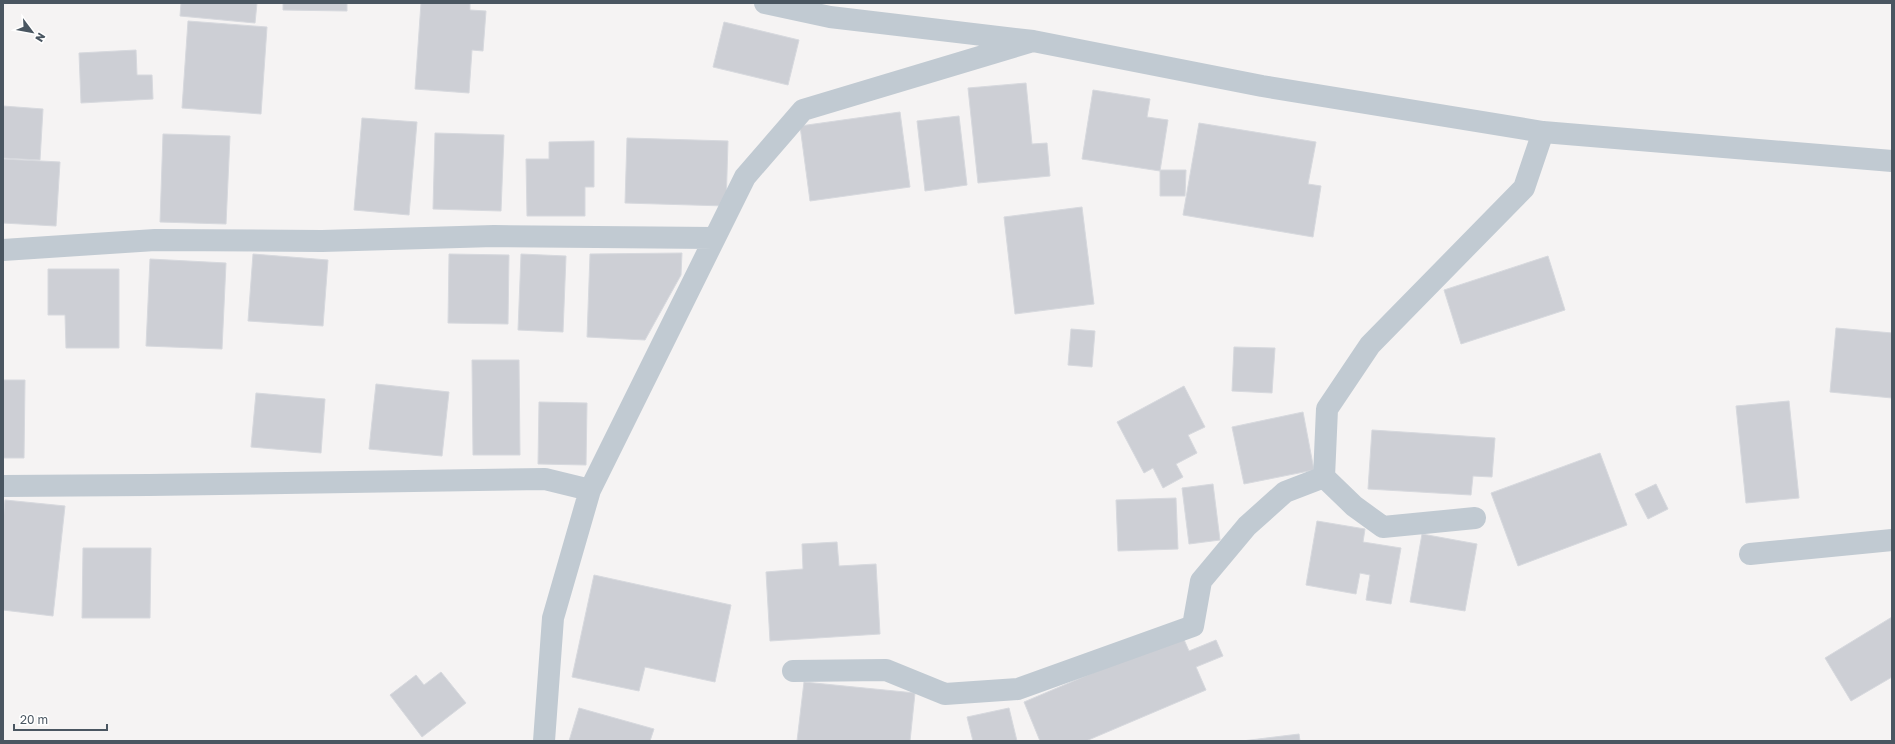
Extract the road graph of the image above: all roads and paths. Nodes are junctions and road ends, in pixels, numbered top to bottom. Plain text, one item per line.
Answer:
1 (765, 3) edge
2 (1033, 41) junction
3 (1544, 132) junction
4 (1892, 161) edge
5 (714, 238) junction
6 (3, 250) edge
7 (1324, 477) junction
8 (3, 486) edge
9 (590, 490) junction
10 (1475, 518) dead end
11 (1892, 540) edge
12 (1750, 554) dead end
13 (792, 671) dead end
14 (544, 741) edge

1 - 2 street
2 - 3 street
2 - 5 street
3 - 4 street
3 - 7 street
5 - 6 street
5 - 9 street
7 - 10 street
7 - 13 street
8 - 9 street
9 - 14 street
11 - 12 street

